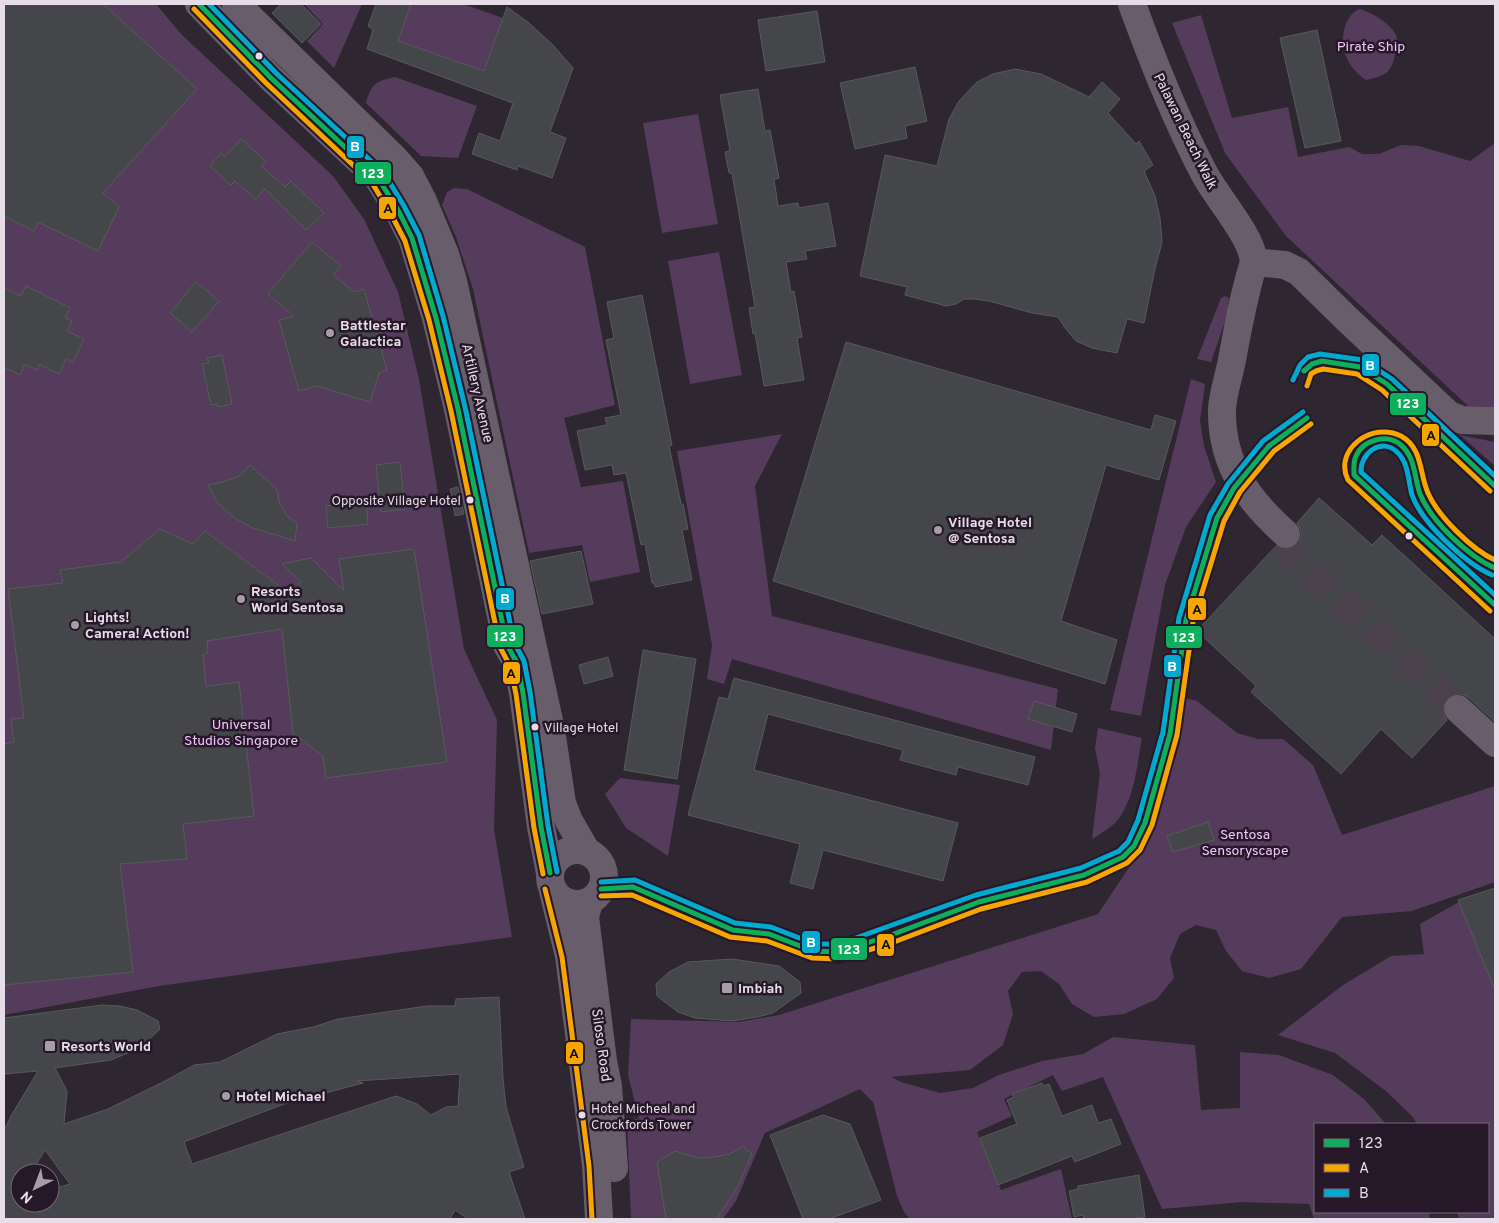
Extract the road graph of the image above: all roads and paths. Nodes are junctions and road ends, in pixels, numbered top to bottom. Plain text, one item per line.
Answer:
1 (199, 4) edge
2 (236, 4) edge
3 (1132, 4) edge
4 (1253, 258) junction
5 (1495, 421) edge
6 (1279, 535) tunnel mouth
7 (1495, 726) edge
8 (1495, 743) edge
9 (587, 852) junction
10 (551, 880) junction
11 (589, 902) junction
12 (600, 1219) edge
13 (619, 1219) edge

1 - 10 street, Artillery Avenue
2 - 9 street, Artillery Avenue
3 - 4 street, Palawan Beach Walk
4 - 5 street
4 - 6 street
7 - 8 street
9 - 10 street
9 - 11 street, Artillery Avenue
10 - 11 street
10 - 12 street, Siloso Road
11 - 13 street, Siloso Road

